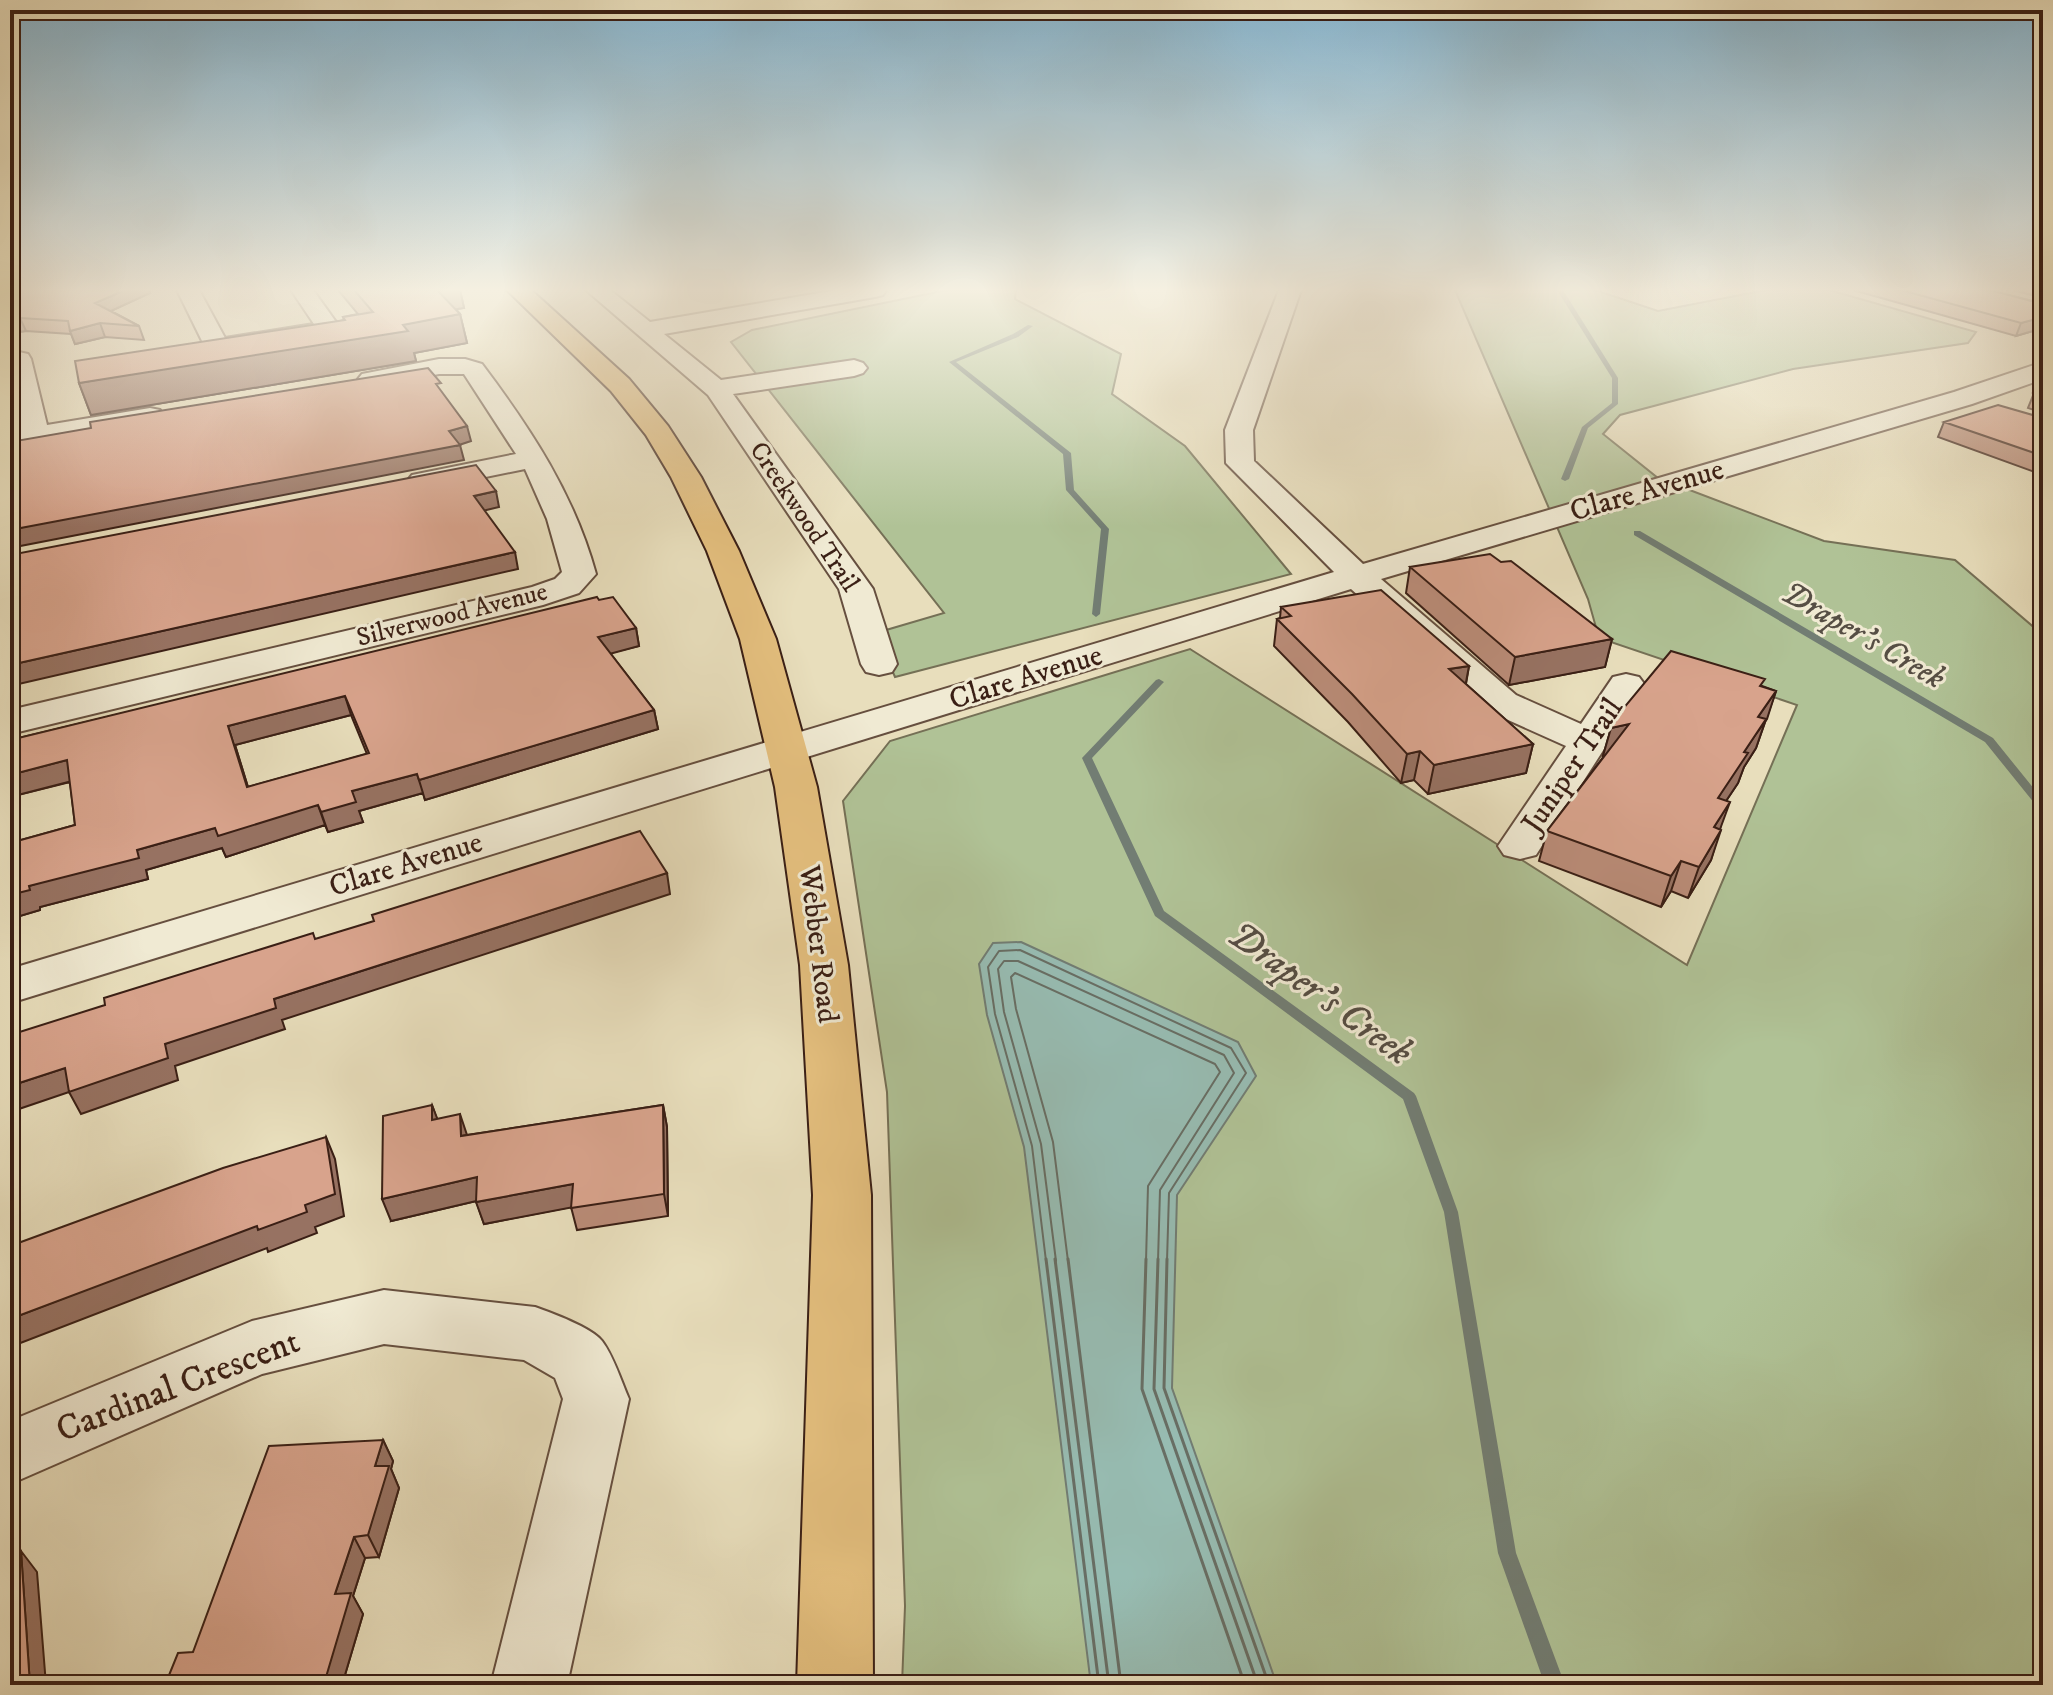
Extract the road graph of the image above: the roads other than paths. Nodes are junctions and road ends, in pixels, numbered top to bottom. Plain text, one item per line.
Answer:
1 (20, 369) edge
2 (430, 369) edge
3 (471, 369) edge
4 (603, 369) edge
5 (691, 369) edge
6 (847, 369) edge
7 (1261, 369) edge
8 (2043, 370) edge
9 (340, 384) edge
10 (715, 389) junction
11 (1963, 398) junction
12 (2003, 411) edge
13 (173, 413) edge
14 (23, 438) edge
15 (533, 459) junction
16 (395, 486) edge
17 (1357, 576) junction
18 (879, 664) dead end
19 (1626, 685) dead end
20 (10, 722) edge
21 (1589, 742) junction
22 (788, 750) junction
23 (1520, 846) dead end
24 (10, 986) edge
25 (10, 1453) edge
26 (529, 1685) edge
27 (835, 1685) edge

1 - 14 street
2 - 9 street, Silverwood Avenue
3 - 15 street, Silverwood Avenue
4 - 22 main road, Webber Road
5 - 10 street, Creekwood Trail
6 - 10 street
7 - 17 street
8 - 11 street, Clare Avenue
10 - 18 street, Creekwood Trail
11 - 12 street
11 - 17 street, Clare Avenue
13 - 14 street
15 - 16 street
15 - 20 street, Silverwood Avenue
17 - 21 street
17 - 22 street, Clare Avenue
19 - 21 street, Juniper Trail
21 - 23 street, Juniper Trail
22 - 24 street, Clare Avenue
22 - 27 main road, Webber Road
25 - 26 street, Cardinal Crescent

